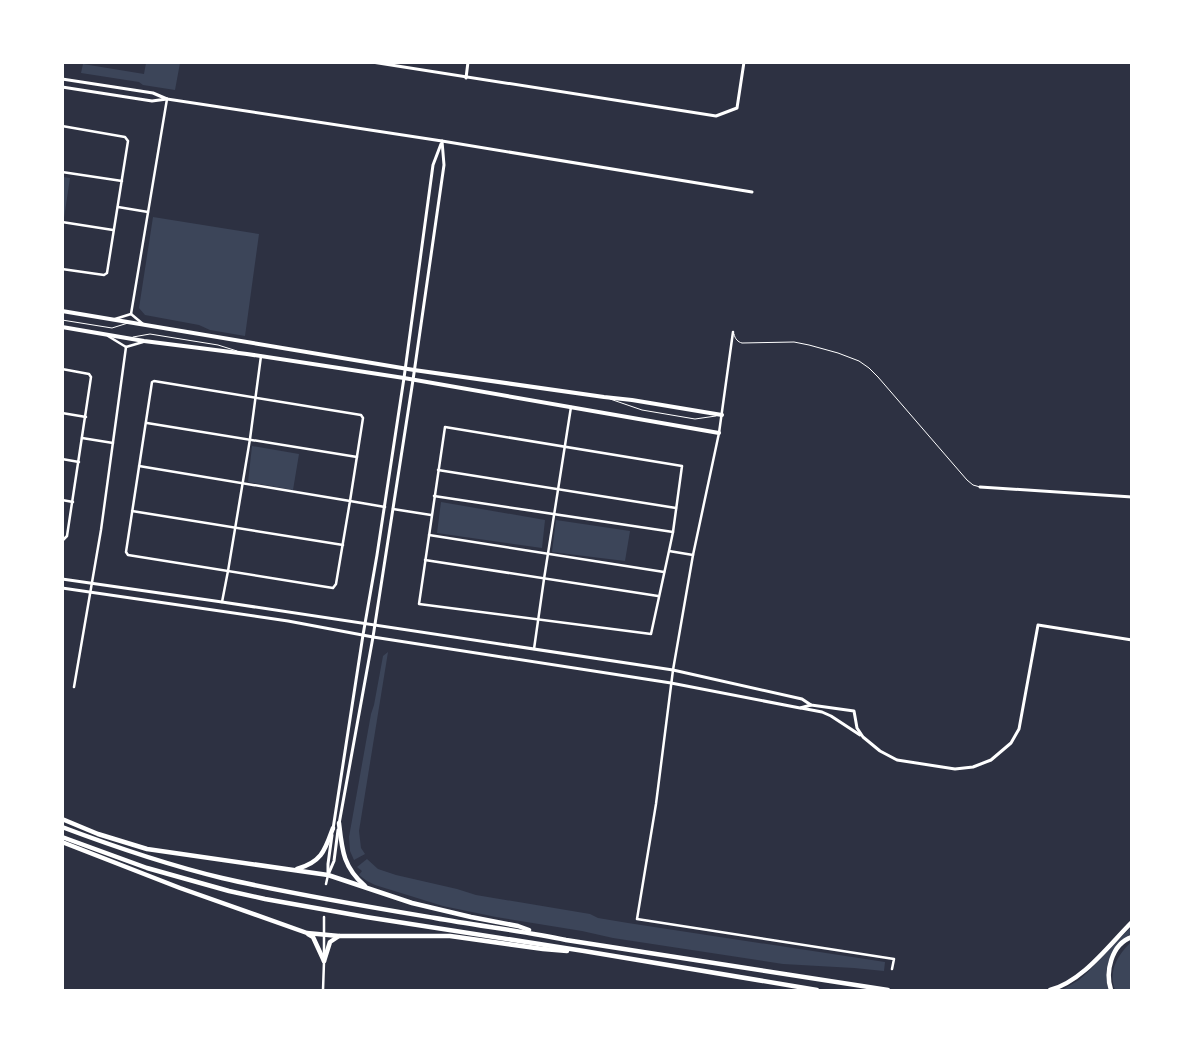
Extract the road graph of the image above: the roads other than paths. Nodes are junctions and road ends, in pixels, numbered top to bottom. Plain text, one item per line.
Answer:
1 (372, 62) edge
2 (468, 62) edge
3 (744, 62) edge
4 (466, 78) junction
5 (62, 79) edge
6 (62, 87) edge
7 (166, 99) junction
8 (62, 126) edge
9 (442, 141) junction
10 (62, 172) edge
11 (122, 181) junction
12 (752, 192) dead end
13 (118, 207) junction
14 (148, 212) junction
15 (62, 222) edge
16 (113, 230) junction
17 (62, 268) edge
18 (62, 312) edge
19 (131, 314) junction
20 (62, 320) edge
21 (114, 320) junction
22 (131, 322) junction
23 (144, 325) junction
24 (62, 327) edge
25 (734, 332) joint
26 (105, 334) junction
27 (128, 338) junction
28 (144, 341) junction
29 (126, 347) junction
30 (247, 354) junction
31 (261, 356) junction
32 (406, 368) junction
33 (62, 369) edge
34 (414, 370) junction
35 (404, 378) junction
36 (413, 380) junction
37 (255, 397) junction
38 (604, 397) junction
39 (571, 407) junction
40 (62, 413) edge
41 (722, 414) junction
42 (86, 417) junction
43 (146, 423) junction
44 (718, 432) junction
45 (82, 438) junction
46 (250, 439) junction
47 (113, 443) junction
48 (565, 446) junction
49 (357, 456) junction
50 (62, 459) edge
51 (79, 462) junction
52 (139, 466) junction
53 (438, 470) junction
54 (242, 483) junction
55 (980, 487) joint
56 (558, 489) junction
57 (434, 496) junction
58 (1132, 497) edge
59 (62, 500) edge
60 (350, 501) junction
61 (73, 502) junction
62 (385, 507) junction
63 (676, 508) junction
64 (393, 509) junction
65 (132, 511) junction
66 (554, 514) junction
67 (431, 515) junction
68 (235, 528) junction
69 (673, 532) junction
70 (428, 535) junction
71 (62, 541) edge
72 (343, 545) junction
73 (669, 551) junction
74 (548, 554) junction
75 (694, 555) junction
76 (425, 560) junction
77 (228, 571) junction
78 (664, 572) junction
79 (62, 579) edge
80 (544, 579) junction
81 (92, 583) junction
82 (62, 588) edge
83 (90, 591) junction
84 (658, 596) junction
85 (222, 602) junction
86 (538, 619) junction
87 (365, 624) junction
88 (374, 625) junction
89 (363, 635) junction
90 (373, 636) junction
91 (1132, 640) edge
92 (534, 649) junction
93 (673, 670) junction
94 (671, 683) junction
95 (74, 687) dead end
96 (811, 705) junction
97 (800, 708) junction
98 (863, 737) junction
99 (62, 819) edge
100 (339, 823) junction
101 (62, 828) edge
102 (333, 828) junction
103 (62, 836) edge
104 (62, 842) edge
105 (294, 870) junction
106 (328, 875) junction
107 (326, 884) dead end
108 (368, 888) junction
109 (324, 917) dead end
110 (1132, 921) edge
111 (307, 933) junction
112 (536, 933) junction
113 (323, 935) junction
114 (339, 936) junction
115 (1132, 937) edge
116 (584, 951) junction
117 (324, 961) junction
118 (892, 969) dead end
119 (323, 990) edge
120 (817, 990) edge
121 (888, 990) edge
122 (1050, 990) edge
123 (1111, 990) edge

1 - 4 street
2 - 4 street
3 - 4 street
5 - 7 street
6 - 7 street
7 - 9 street
7 - 14 street
8 - 11 street
9 - 12 street
9 - 32 street
9 - 34 street
10 - 11 street
11 - 13 street
13 - 14 street
13 - 16 street
14 - 19 street
15 - 16 street
16 - 17 street
18 - 21 main road
19 - 21 street
19 - 23 street
20 - 22 lane
21 - 22 main road
22 - 23 main road
23 - 32 main road
24 - 26 main road
25 - 41 street
25 - 55 lane
26 - 27 main road
26 - 29 street
27 - 28 main road
27 - 30 lane
28 - 29 street
28 - 30 main road
29 - 47 street
30 - 31 main road
31 - 35 main road
31 - 37 street
32 - 34 main road
32 - 35 street
33 - 42 street
34 - 36 street
34 - 38 main road
35 - 36 main road
35 - 62 street
36 - 39 main road
36 - 64 street
37 - 43 street
37 - 46 street
37 - 49 street
38 - 41 main road
38 - 41 lane
39 - 44 main road
39 - 48 street
40 - 42 street
41 - 44 street
42 - 45 street
43 - 46 street
43 - 52 street
44 - 75 street
45 - 47 street
45 - 51 street
46 - 49 street
46 - 54 street
47 - 81 street
48 - 53 street
48 - 56 street
48 - 63 street
49 - 60 street
50 - 51 street
51 - 61 street
52 - 54 street
52 - 65 street
53 - 56 street
53 - 57 street
54 - 60 street
54 - 68 street
55 - 58 street
56 - 63 street
56 - 66 street
57 - 66 street
57 - 67 street
59 - 61 street
60 - 62 street
60 - 72 street
61 - 71 street
62 - 87 street
63 - 69 street
64 - 67 street
64 - 88 street
65 - 68 street
65 - 77 street
66 - 69 street
66 - 74 street
67 - 70 street
68 - 72 street
68 - 77 street
69 - 73 street
70 - 74 street
70 - 76 street
72 - 77 street
73 - 75 street
73 - 78 street
74 - 78 street
74 - 80 street
75 - 93 street
76 - 80 street
76 - 86 street
77 - 85 street
78 - 84 street
79 - 81 street
80 - 84 street
80 - 86 street
81 - 83 street
81 - 85 street
82 - 83 street
83 - 89 street
83 - 95 street
84 - 86 street
85 - 87 street
86 - 92 street
87 - 88 street
87 - 89 street
88 - 90 street
88 - 92 street
89 - 90 street
89 - 102 street
90 - 94 street
90 - 100 street
91 - 98 street
92 - 93 street
93 - 94 street
93 - 96 street
94 - 97 street
94 - 118 street
96 - 97 street
96 - 98 street
97 - 98 street
99 - 105 highway
100 - 106 street
100 - 108 highway
101 - 112 highway
102 - 105 highway
102 - 106 street
103 - 116 highway
104 - 111 highway
105 - 106 highway
106 - 107 street
106 - 108 highway
108 - 112 highway
109 - 113 street
110 - 122 highway
111 - 113 highway
111 - 117 highway
112 - 121 highway
113 - 114 highway
113 - 117 street
114 - 116 highway
114 - 117 highway
115 - 123 highway
116 - 120 highway
117 - 119 street

